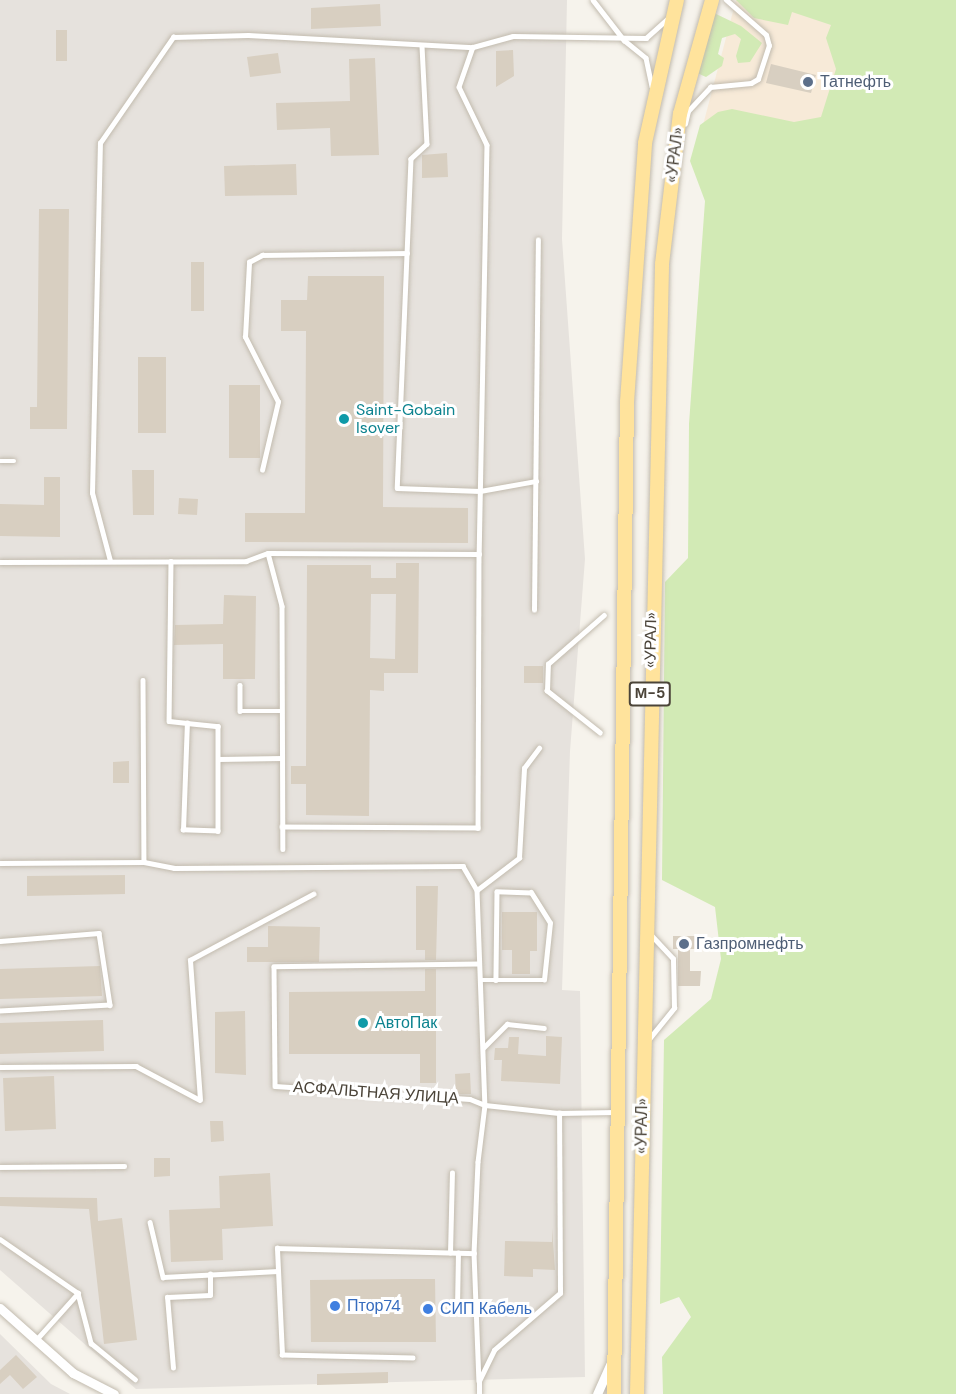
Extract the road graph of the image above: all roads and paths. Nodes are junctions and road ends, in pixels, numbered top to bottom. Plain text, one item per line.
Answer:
1 (592, 0) edge
2 (712, 0) edge
3 (726, 0) edge
4 (676, 4) edge
5 (624, 40) junction
6 (422, 46) junction
7 (473, 47) junction
8 (650, 115) junction
9 (674, 165) junction
10 (538, 240) dead end
11 (407, 253) junction
12 (0, 461) edge
13 (14, 461) dead end
14 (262, 470) dead end
15 (536, 481) junction
16 (480, 491) junction
17 (268, 553) junction
18 (479, 554) junction
19 (110, 561) junction
20 (171, 561) junction
21 (0, 562) edge
22 (534, 610) dead end
23 (604, 615) dead end
24 (143, 680) dead end
25 (240, 685) dead end
26 (282, 711) junction
27 (187, 723) junction
28 (600, 733) dead end
29 (539, 748) dead end
30 (282, 758) junction
31 (218, 759) junction
32 (282, 827) junction
33 (283, 849) dead end
34 (144, 861) junction
35 (0, 863) edge
36 (477, 890) junction
37 (313, 894) dead end
38 (645, 930) junction
39 (0, 941) edge
40 (478, 964) junction
41 (480, 980) junction
42 (496, 980) junction
43 (0, 1011) edge
44 (544, 1028) dead end
45 (644, 1046) junction
46 (483, 1048) junction
47 (0, 1067) edge
48 (485, 1106) junction
49 (619, 1112) junction
50 (559, 1113) junction
51 (124, 1166) dead end
52 (0, 1167) edge
53 (452, 1173) dead end
54 (150, 1222) dead end
55 (0, 1239) edge
56 (450, 1253) junction
57 (458, 1253) junction
58 (474, 1253) junction
59 (278, 1271) junction
60 (210, 1274) junction
61 (78, 1293) junction
62 (0, 1308) edge
63 (457, 1308) dead end
64 (615, 1339) junction
65 (36, 1340) junction
66 (413, 1358) dead end
67 (173, 1368) dead end
68 (135, 1379) dead end
69 (479, 1381) junction
70 (114, 1394) edge
71 (479, 1394) edge
72 (597, 1394) edge
73 (614, 1394) edge
74 (637, 1394) edge

1 - 5 lane
2 - 9 main road, «УРАЛ» / М-5
3 - 9 lane
4 - 5 lane
4 - 8 main road, «УРАЛ» / М-5
5 - 7 lane
5 - 8 lane
6 - 7 lane
6 - 11 lane
6 - 19 lane
7 - 16 lane
8 - 49 main road, «УРАЛ» / М-5
9 - 38 main road, «УРАЛ» / М-5
10 - 15 lane
11 - 14 lane
11 - 16 lane
12 - 13 lane
15 - 16 lane
15 - 22 lane
16 - 18 lane
17 - 18 lane
17 - 20 lane
17 - 26 lane
18 - 32 lane
19 - 20 lane
19 - 21 lane
20 - 27 lane
23 - 28 lane
24 - 34 lane
25 - 26 lane
26 - 30 lane
27 - 31 lane
27 - 31 lane
29 - 36 lane
30 - 31 lane
30 - 32 lane
32 - 33 lane
34 - 35 lane
34 - 36 lane
36 - 40 lane
37 - 47 lane
38 - 45 main road, «УРАЛ» / М-5
38 - 45 lane
39 - 43 lane
40 - 41 lane
40 - 48 lane, АСФАЛЬТНАЯ УЛИЦА
41 - 42 lane
41 - 46 lane
42 - 42 lane
44 - 46 lane
45 - 74 main road, «УРАЛ» / М-5
46 - 48 lane
48 - 50 lane, АСФАЛЬТНАЯ УЛИЦА
48 - 58 lane
49 - 50 lane, АСФАЛЬТНАЯ УЛИЦА
49 - 64 main road, «УРАЛ» / М-5
50 - 69 lane
51 - 52 lane
53 - 56 lane
54 - 60 lane
55 - 61 lane
56 - 57 lane
56 - 59 lane
57 - 58 lane
57 - 63 lane
58 - 69 lane
59 - 60 lane
59 - 66 lane
60 - 67 lane
61 - 65 lane
61 - 68 lane
62 - 65 street
64 - 72 street
64 - 73 main road, «УРАЛ» / М-5
65 - 70 street
69 - 71 lane

